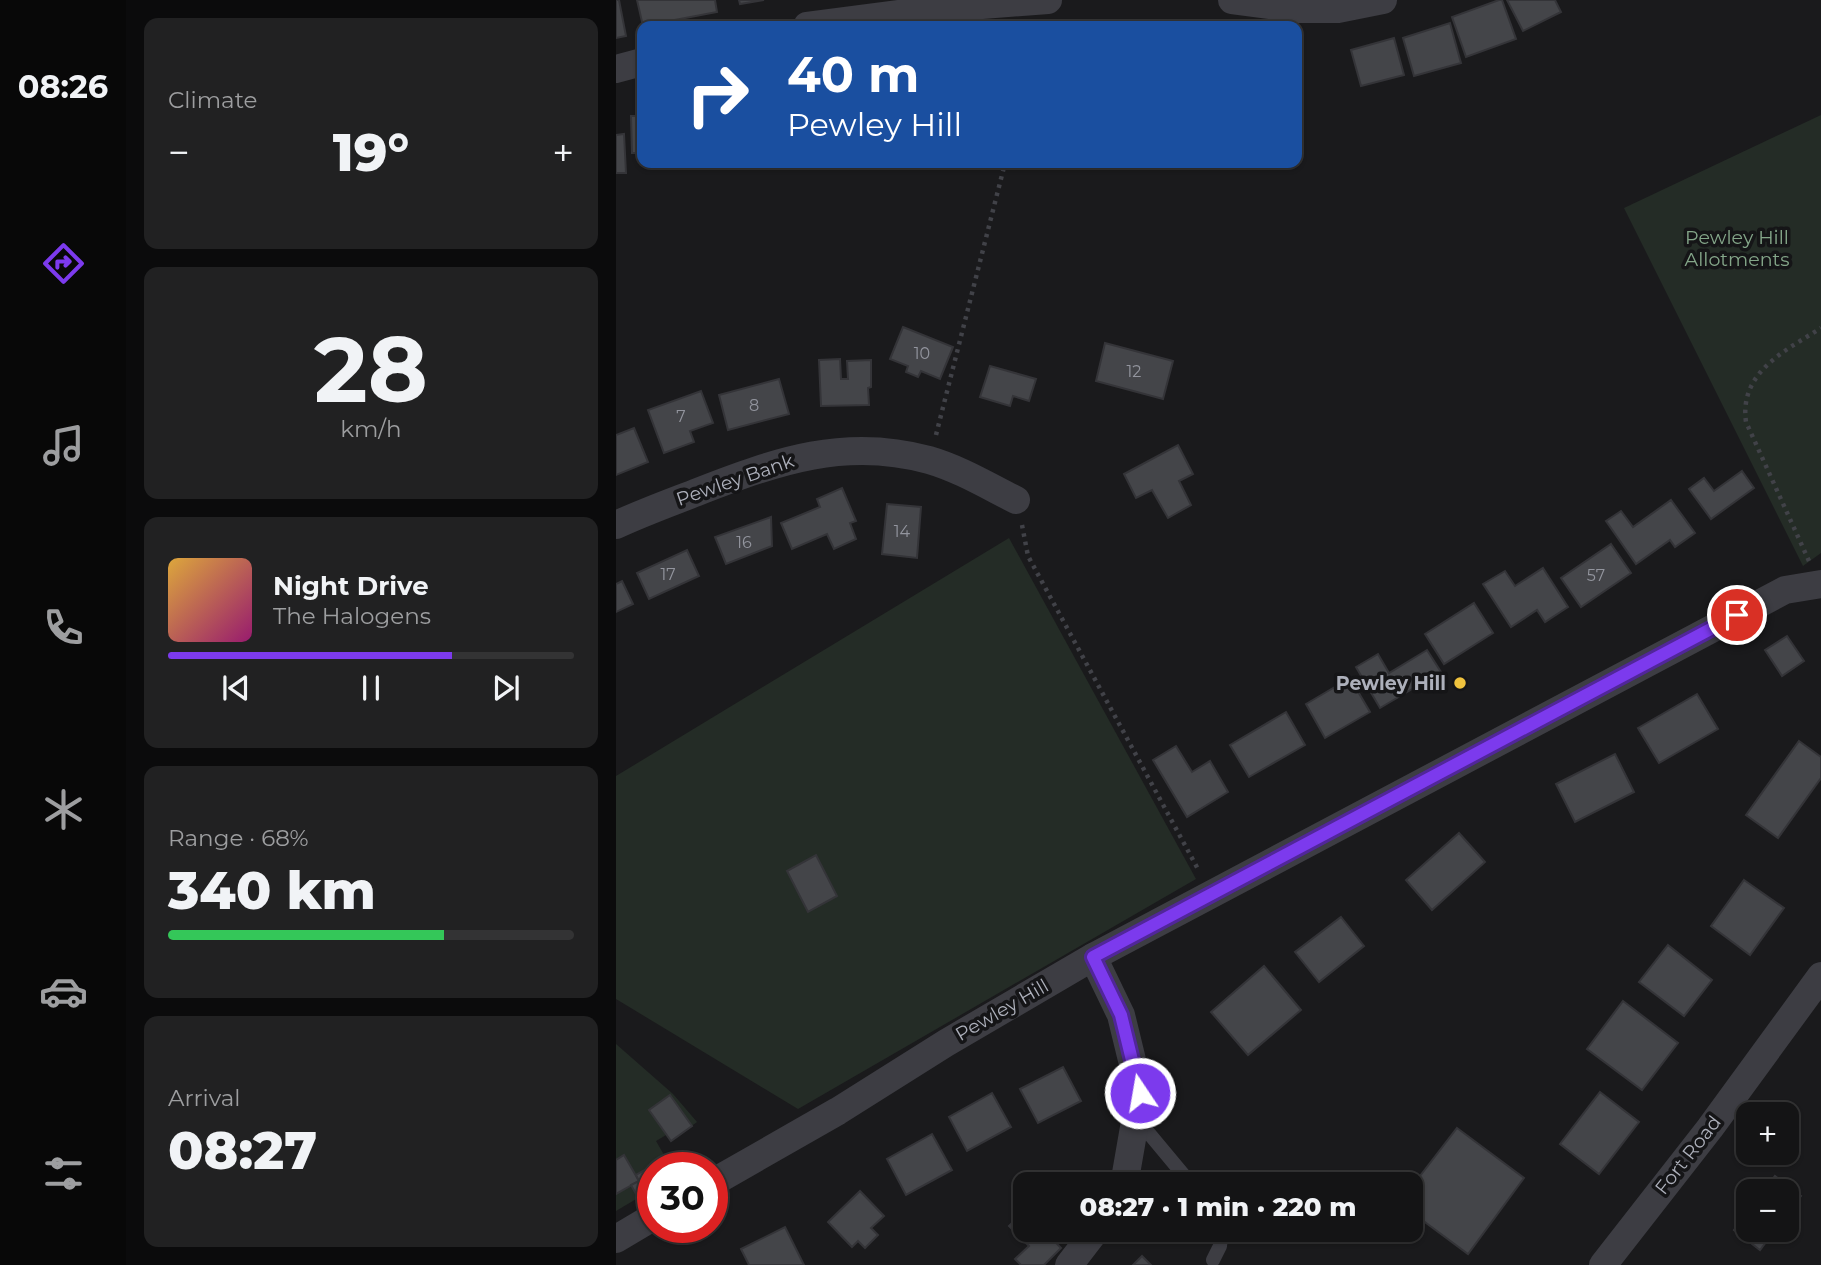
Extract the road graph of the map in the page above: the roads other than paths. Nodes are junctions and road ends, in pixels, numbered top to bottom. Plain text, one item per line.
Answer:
1 (1048, 0) edge
2 (1232, 0) edge
3 (1383, 0) edge
4 (846, 21) edge
5 (637, 63) edge
6 (616, 69) edge
7 (1016, 500) road end
8 (616, 524) edge
9 (1820, 584) edge
10 (1093, 957) junction
11 (1821, 976) edge
12 (1136, 1118) junction
13 (1126, 1172) edge
14 (1181, 1172) edge
15 (728, 1174) edge
16 (637, 1227) edge
17 (616, 1239) edge
18 (1087, 1242) edge
19 (1220, 1242) edge
20 (1213, 1260) dead end
21 (1069, 1265) edge
22 (1603, 1265) edge

1 - 4 street
2 - 3 street
5 - 6 street
7 - 8 street, Pewley Bank
9 - 10 street, Pewley Hill
10 - 12 street
10 - 15 street, Pewley Hill
11 - 22 street, Fort Road
12 - 13 street
12 - 14 lane
16 - 17 street
18 - 21 street
19 - 20 lane

